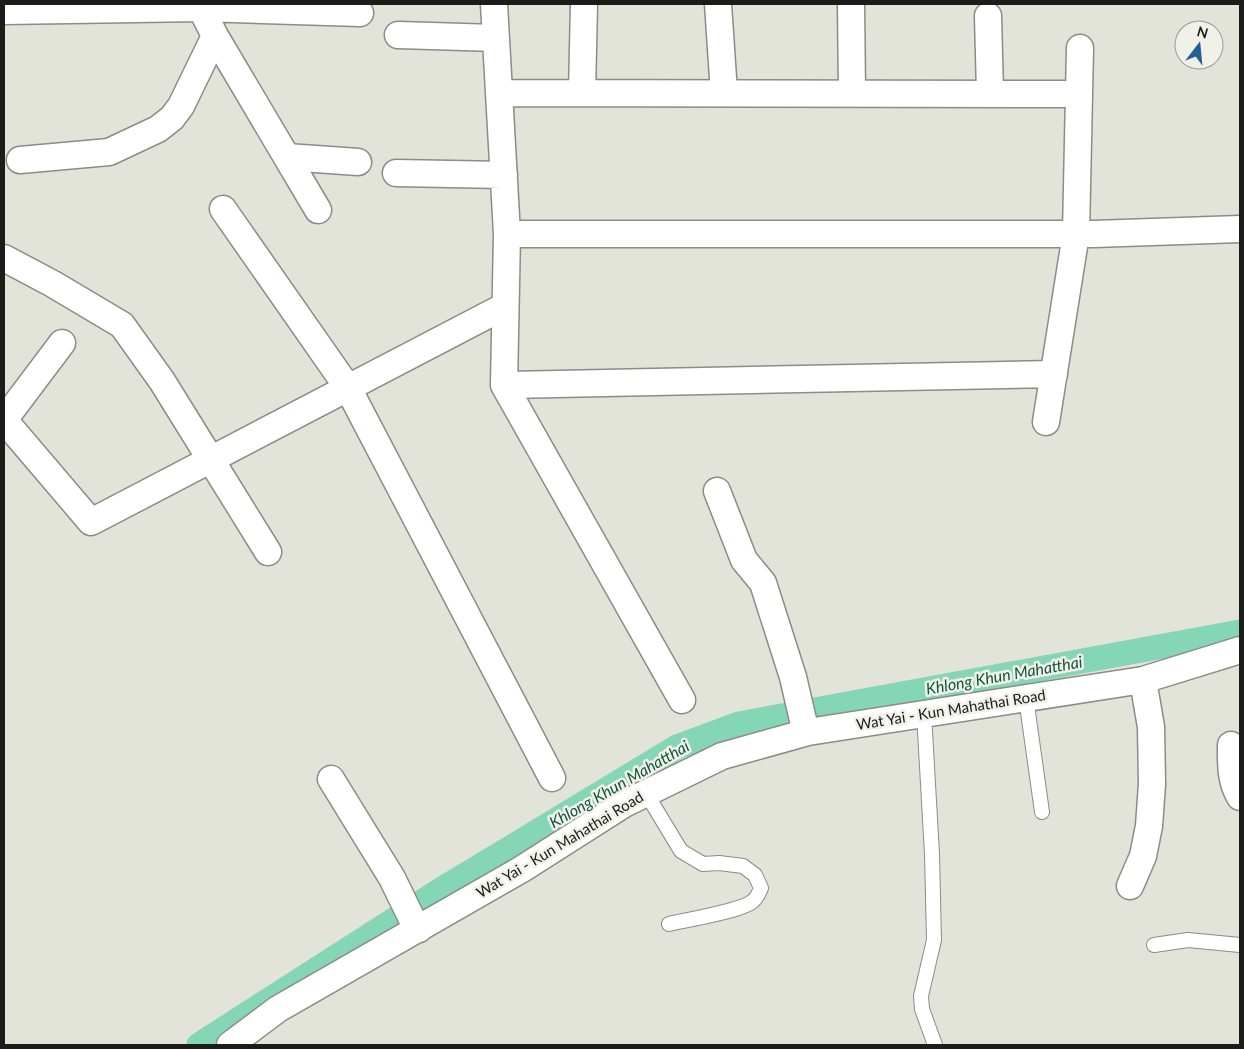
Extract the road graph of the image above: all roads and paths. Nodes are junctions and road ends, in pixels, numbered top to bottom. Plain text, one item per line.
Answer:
1 (494, 4) edge
2 (584, 4) edge
3 (718, 4) edge
4 (851, 4) edge
5 (201, 6) edge
6 (4, 11) edge
7 (360, 12) dead end
8 (988, 16) dead end
9 (398, 35) dead end
10 (215, 36) junction
11 (496, 38) junction
12 (1080, 48) dead end
13 (500, 92) junction
14 (582, 93) junction
15 (724, 93) junction
16 (852, 93) junction
17 (990, 94) junction
18 (1078, 94) junction
19 (287, 157) junction
20 (20, 160) dead end
21 (358, 162) dead end
22 (396, 173) dead end
23 (504, 175) junction
24 (223, 209) dead end
25 (318, 210) dead end
26 (1240, 229) edge
27 (507, 234) junction
28 (1076, 234) junction
29 (4, 258) edge
30 (505, 306) junction
31 (62, 343) dead end
32 (1054, 374) junction
33 (504, 385) junction
34 (348, 388) junction
35 (4, 420) edge
36 (1046, 422) dead end
37 (211, 460) junction
38 (717, 491) dead end
39 (268, 552) dead end
40 (1240, 650) edge
41 (1143, 680) junction
42 (1026, 698) junction
43 (682, 700) dead end
44 (924, 714) junction
45 (806, 726) junction
46 (1232, 745) dead end
47 (552, 778) dead end
48 (331, 779) dead end
49 (646, 794) junction
50 (1240, 797) edge
51 (1042, 812) dead end
52 (1130, 886) dead end
53 (415, 924) junction
54 (669, 924) dead end
55 (1240, 945) edge
56 (1154, 946) dead end
57 (230, 1045) edge
58 (935, 1045) edge

1 - 11 street
2 - 14 street
3 - 15 street
4 - 16 street
5 - 6 street
5 - 7 street
5 - 10 street
8 - 17 street
9 - 11 street
10 - 19 street
10 - 20 street
11 - 13 street
12 - 18 street
13 - 14 street
13 - 23 street
14 - 15 street
15 - 16 street
16 - 17 street
17 - 18 street
18 - 28 street
19 - 21 street
19 - 25 street
22 - 23 street
23 - 27 street
24 - 34 street
26 - 28 street
27 - 28 street
27 - 30 street
28 - 32 street
29 - 37 street
30 - 33 street
30 - 34 street
31 - 35 street
32 - 33 street
32 - 36 street
33 - 43 street
34 - 37 street
34 - 47 street
35 - 37 street
37 - 39 street
38 - 45 street
40 - 41 street, Wat Yai - Kun Mahathai Road
41 - 42 street, Wat Yai - Kun Mahathai Road
41 - 52 street
42 - 44 street, Wat Yai - Kun Mahathai Road
42 - 51 lane
44 - 45 street, Wat Yai - Kun Mahathai Road
44 - 58 lane
45 - 49 street, Wat Yai - Kun Mahathai Road
46 - 50 street
48 - 53 street
49 - 53 street, Wat Yai - Kun Mahathai Road
49 - 54 lane
53 - 57 street, Wat Yai - Kun Mahathai Road
55 - 56 lane

